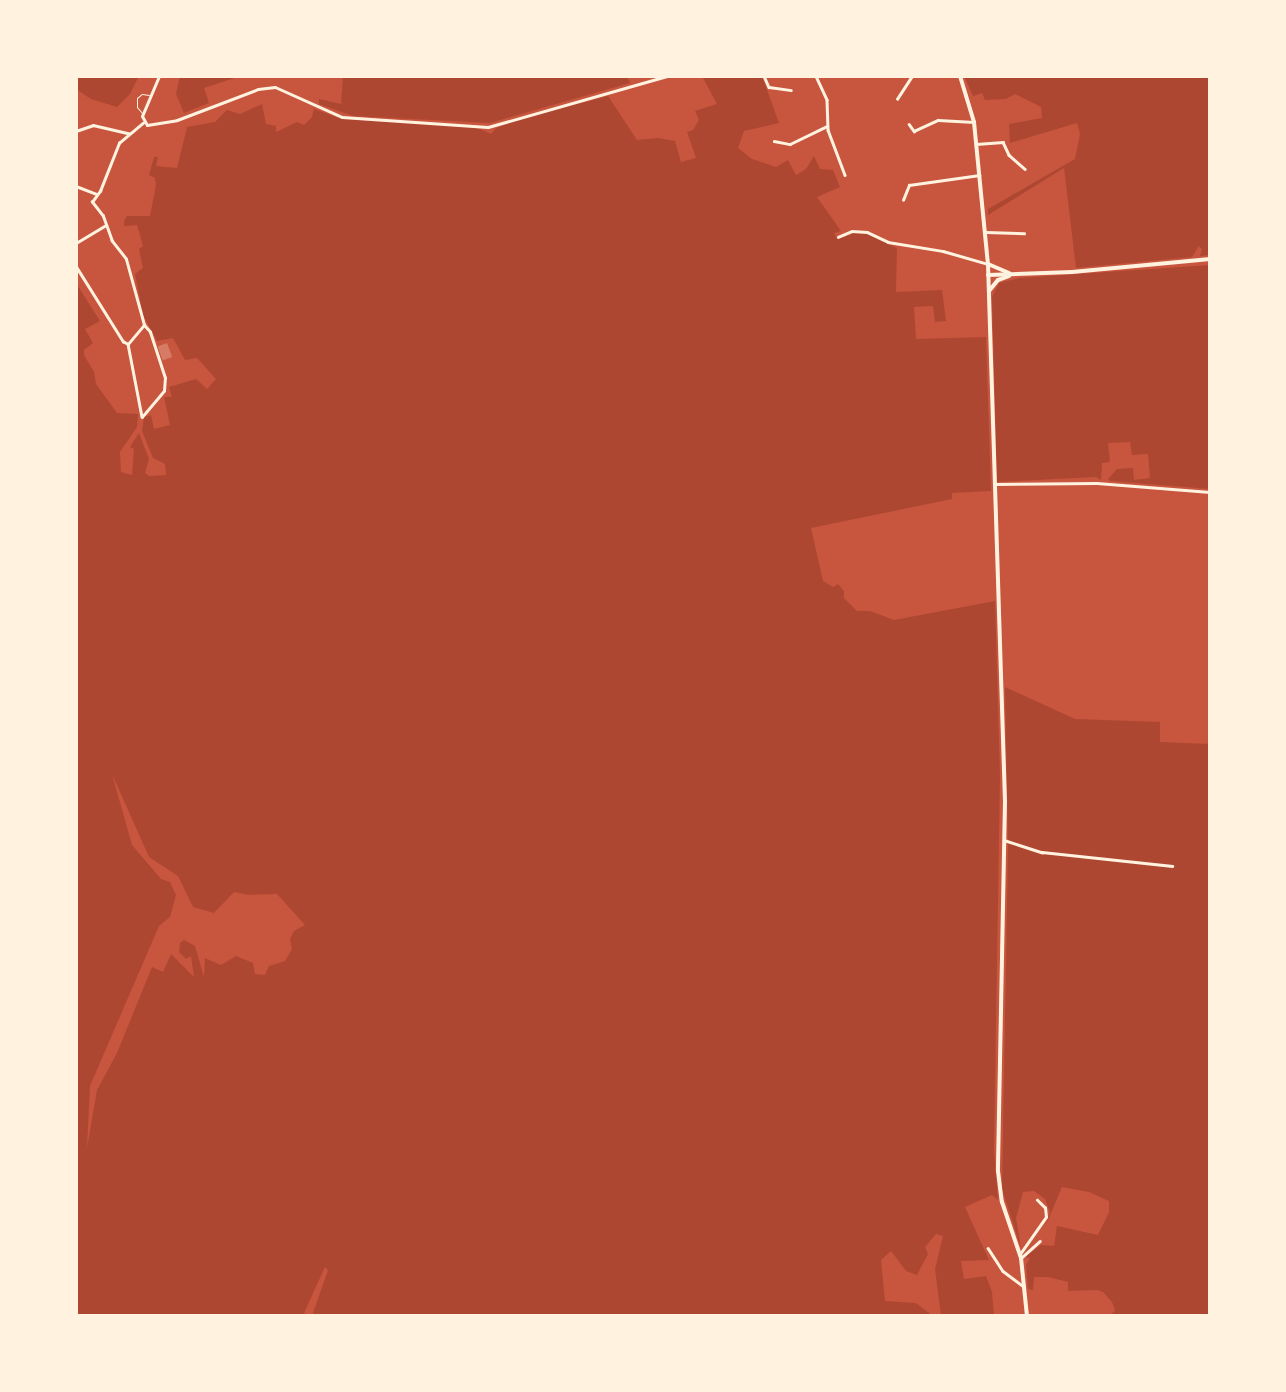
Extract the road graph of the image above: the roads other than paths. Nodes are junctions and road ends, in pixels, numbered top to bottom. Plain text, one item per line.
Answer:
1 (158, 76) edge
2 (668, 76) edge
3 (764, 76) edge
4 (816, 76) edge
5 (912, 76) edge
6 (960, 76) edge
7 (790, 90) dead end
8 (149, 95) junction
9 (897, 100) dead end
10 (142, 113) junction
11 (974, 122) junction
12 (143, 123) junction
13 (909, 124) dead end
14 (827, 126) junction
15 (76, 131) edge
16 (129, 133) junction
17 (774, 141) dead end
18 (976, 144) junction
19 (1025, 169) dead end
20 (845, 175) dead end
21 (980, 175) junction
22 (76, 186) edge
23 (97, 194) junction
24 (903, 200) dead end
25 (106, 224) junction
26 (986, 232) junction
27 (1024, 233) dead end
28 (838, 237) dead end
29 (76, 243) edge
30 (1210, 259) edge
31 (988, 264) junction
32 (76, 266) edge
33 (1013, 274) junction
34 (988, 275) junction
35 (989, 292) junction
36 (144, 325) junction
37 (128, 344) junction
38 (995, 484) junction
39 (1210, 492) edge
40 (1004, 840) junction
41 (1172, 866) dead end
42 (1037, 1200) dead end
43 (1040, 1241) dead end
44 (988, 1248) dead end
45 (1020, 1256) junction
46 (1025, 1288) junction
47 (1027, 1316) edge

1 - 8 street
2 - 12 street
3 - 7 street
4 - 14 street
5 - 9 street
6 - 11 main road
8 - 10 street
8 - 10 lane
10 - 12 street
11 - 13 street
11 - 18 main road
12 - 16 street
14 - 17 street
14 - 20 street
15 - 16 street
16 - 23 street
18 - 19 street
18 - 21 main road
21 - 24 street
21 - 26 main road
22 - 23 street
23 - 25 street
25 - 29 street
25 - 36 street
26 - 27 street
26 - 31 main road
28 - 31 street
30 - 33 main road
31 - 33 main road
31 - 34 main road
32 - 37 street
33 - 34 main road
33 - 35 main road
34 - 35 main road
35 - 38 main road
36 - 37 street
36 - 37 street
38 - 39 street
38 - 40 main road
40 - 41 street
40 - 45 main road
42 - 45 street
43 - 45 street
44 - 46 street
45 - 46 main road
46 - 47 main road

